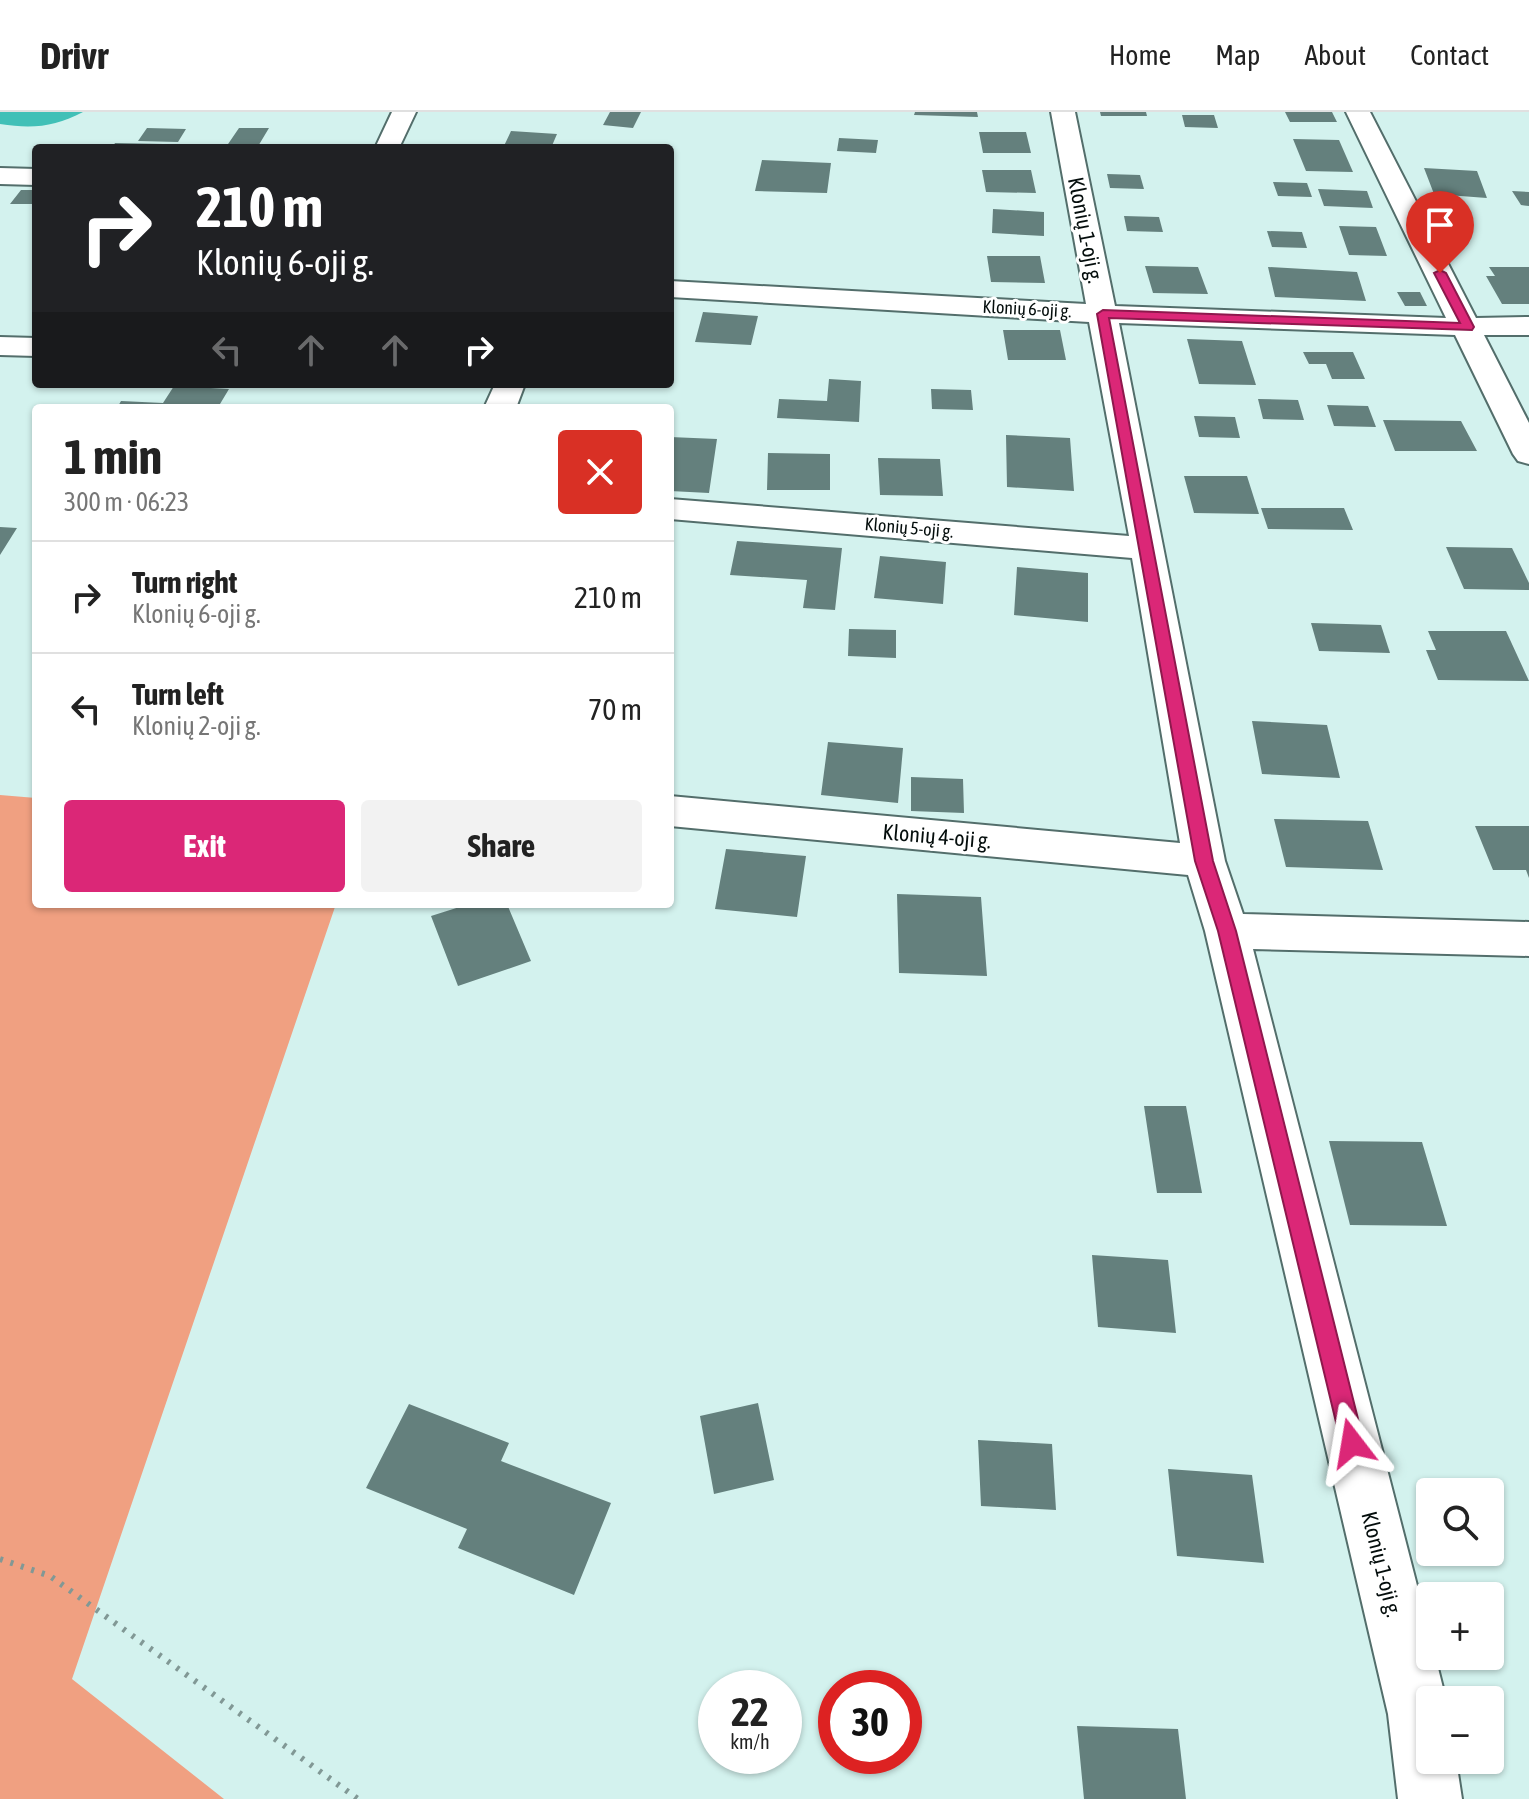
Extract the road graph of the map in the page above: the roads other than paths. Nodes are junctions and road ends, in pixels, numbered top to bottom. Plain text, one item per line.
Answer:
1 (404, 112) edge
2 (1063, 112) edge
3 (1358, 112) edge
4 (389, 144) edge
5 (0, 176) edge
6 (32, 177) edge
7 (674, 289) edge
8 (1103, 314) junction
9 (1529, 326) edge
10 (1468, 327) junction
11 (0, 346) edge
12 (32, 347) edge
13 (1529, 454) edge
14 (674, 509) edge
15 (1148, 548) junction
16 (674, 811) edge
17 (1204, 861) junction
18 (1227, 931) junction
19 (1529, 939) edge
20 (1430, 1799) edge

1 - 4 street
2 - 8 street, Klonių 1-oji g.
3 - 10 street
5 - 6 street
7 - 8 street, Klonių 6-oji g.
8 - 10 street, Klonių 6-oji g.
8 - 15 street, Klonių 1-oji g.
9 - 10 street, Klonių 6-oji g.
10 - 13 street
11 - 12 street
14 - 15 street, Klonių 5-oji g.
15 - 17 street, Klonių 1-oji g.
16 - 17 street, Klonių 4-oji g.
17 - 18 street, Klonių 1-oji g.
18 - 19 street
18 - 20 street, Klonių 1-oji g.

